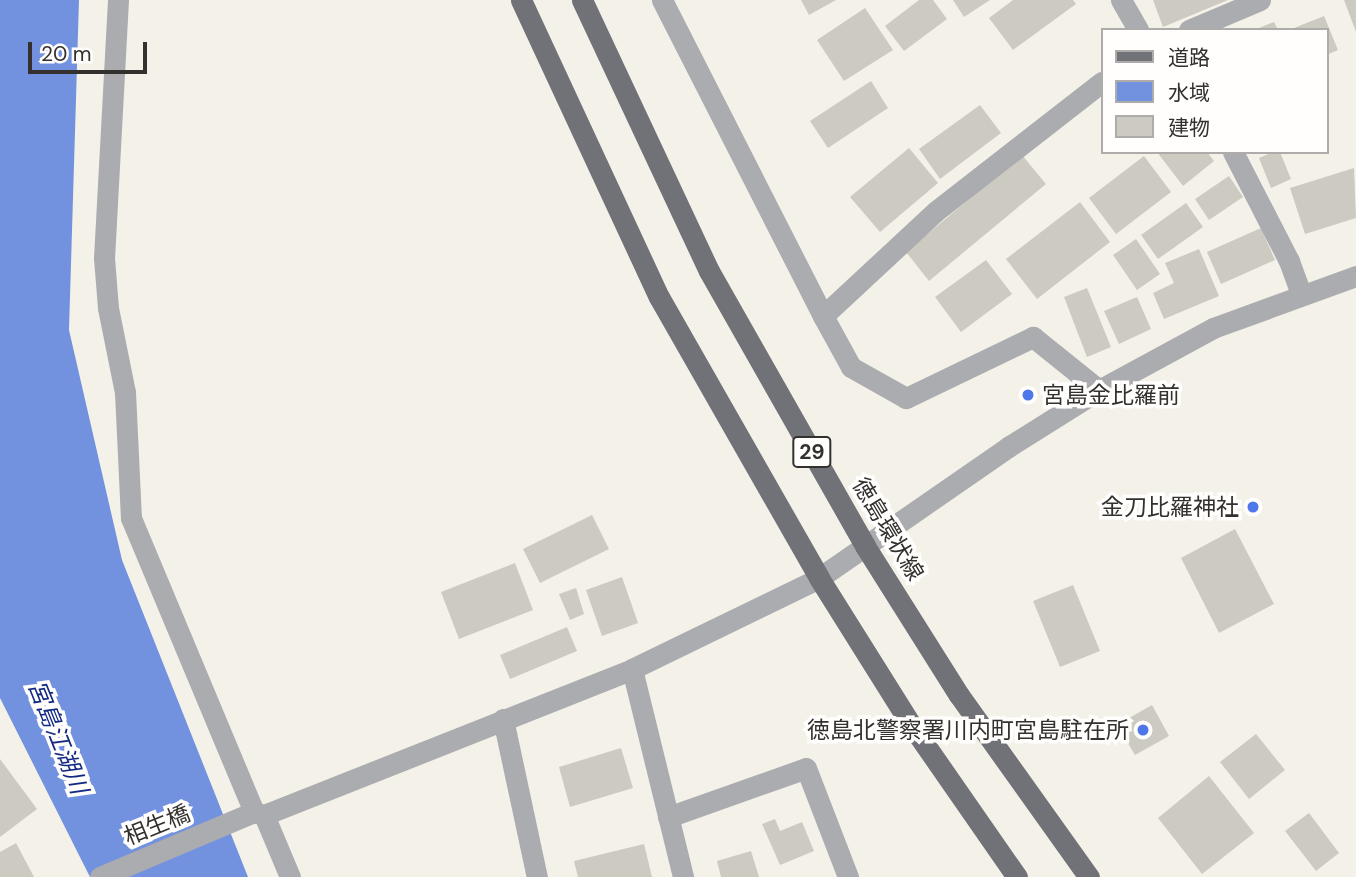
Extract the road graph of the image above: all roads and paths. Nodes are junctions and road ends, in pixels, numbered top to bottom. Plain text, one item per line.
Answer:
1 (118, 0) edge
2 (521, 0) edge
3 (582, 0) edge
4 (662, 0) edge
5 (1121, 0) edge
6 (1260, 0) edge
7 (1137, 28) edge
8 (1194, 28) edge
9 (1100, 84) edge
10 (1234, 154) edge
11 (1356, 276) edge
12 (1301, 294) junction
13 (823, 316) junction
14 (1099, 390) junction
15 (865, 546) junction
16 (818, 578) junction
17 (632, 669) junction
18 (503, 719) junction
19 (259, 813) junction
20 (668, 817) junction
21 (100, 877) edge
22 (290, 877) edge
23 (537, 877) edge
24 (683, 877) edge
25 (848, 877) edge
26 (1017, 877) edge
27 (1089, 877) edge

1 - 19 street
2 - 16 main road, 29
3 - 15 main road, 徳島環状線 / 29
4 - 13 street
5 - 7 street
6 - 8 street
9 - 13 street
10 - 12 street
11 - 12 street, 相生橋
12 - 14 street, 相生橋
13 - 14 street
14 - 15 street, 相生橋
15 - 16 street, 相生橋
15 - 27 main road, 徳島環状線 / 29
16 - 17 street, 相生橋
16 - 26 main road, 29
17 - 18 street, 相生橋
17 - 20 street
18 - 19 street, 相生橋
18 - 23 street
19 - 21 street, 相生橋
19 - 22 street
20 - 24 street
20 - 25 street

